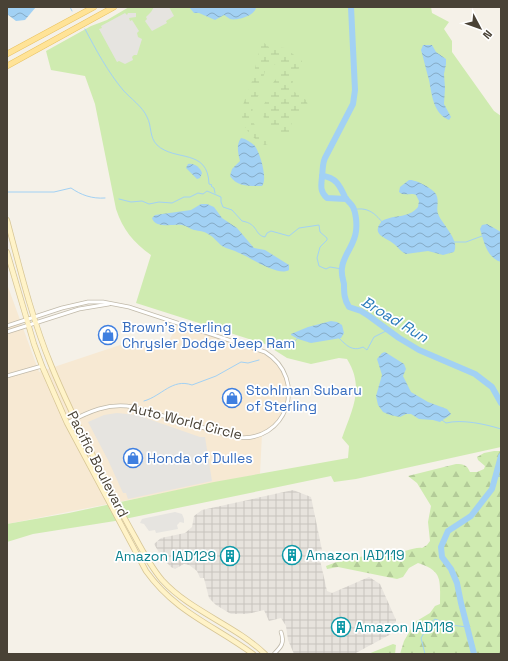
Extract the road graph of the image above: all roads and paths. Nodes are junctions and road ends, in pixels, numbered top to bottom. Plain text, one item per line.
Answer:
1 (94, 7) edge
2 (114, 7) edge
3 (7, 54) edge
4 (7, 66) edge
5 (7, 220) edge
6 (8, 226) edge
7 (7, 252) edge
8 (113, 304) junction
9 (34, 317) junction
10 (27, 320) junction
11 (36, 323) junction
12 (29, 325) junction
13 (7, 326) edge
14 (7, 332) edge
15 (42, 366) junction
16 (7, 376) edge
17 (75, 419) junction
18 (67, 423) junction
19 (281, 632) dead end
20 (253, 654) edge
21 (266, 654) edge
22 (274, 654) edge

1 - 3 main road
2 - 4 main road
5 - 6 main road, Pacific Boulevard
6 - 9 main road, Pacific Boulevard
7 - 10 main road, Pacific Boulevard
8 - 9 street, Auto World Circle
8 - 11 street, Auto World Circle
8 - 17 street, Auto World Circle
9 - 10 street, Auto World Circle
9 - 11 main road, Pacific Boulevard
10 - 12 main road, Pacific Boulevard
10 - 13 street, Auto World Circle
11 - 12 street, Auto World Circle
11 - 17 main road, Pacific Boulevard
12 - 14 street, Auto World Circle
12 - 15 main road, Pacific Boulevard
15 - 16 street
15 - 18 main road, Pacific Boulevard
17 - 18 street, Auto World Circle
17 - 21 main road, Pacific Boulevard
18 - 20 main road, Pacific Boulevard
19 - 22 street

